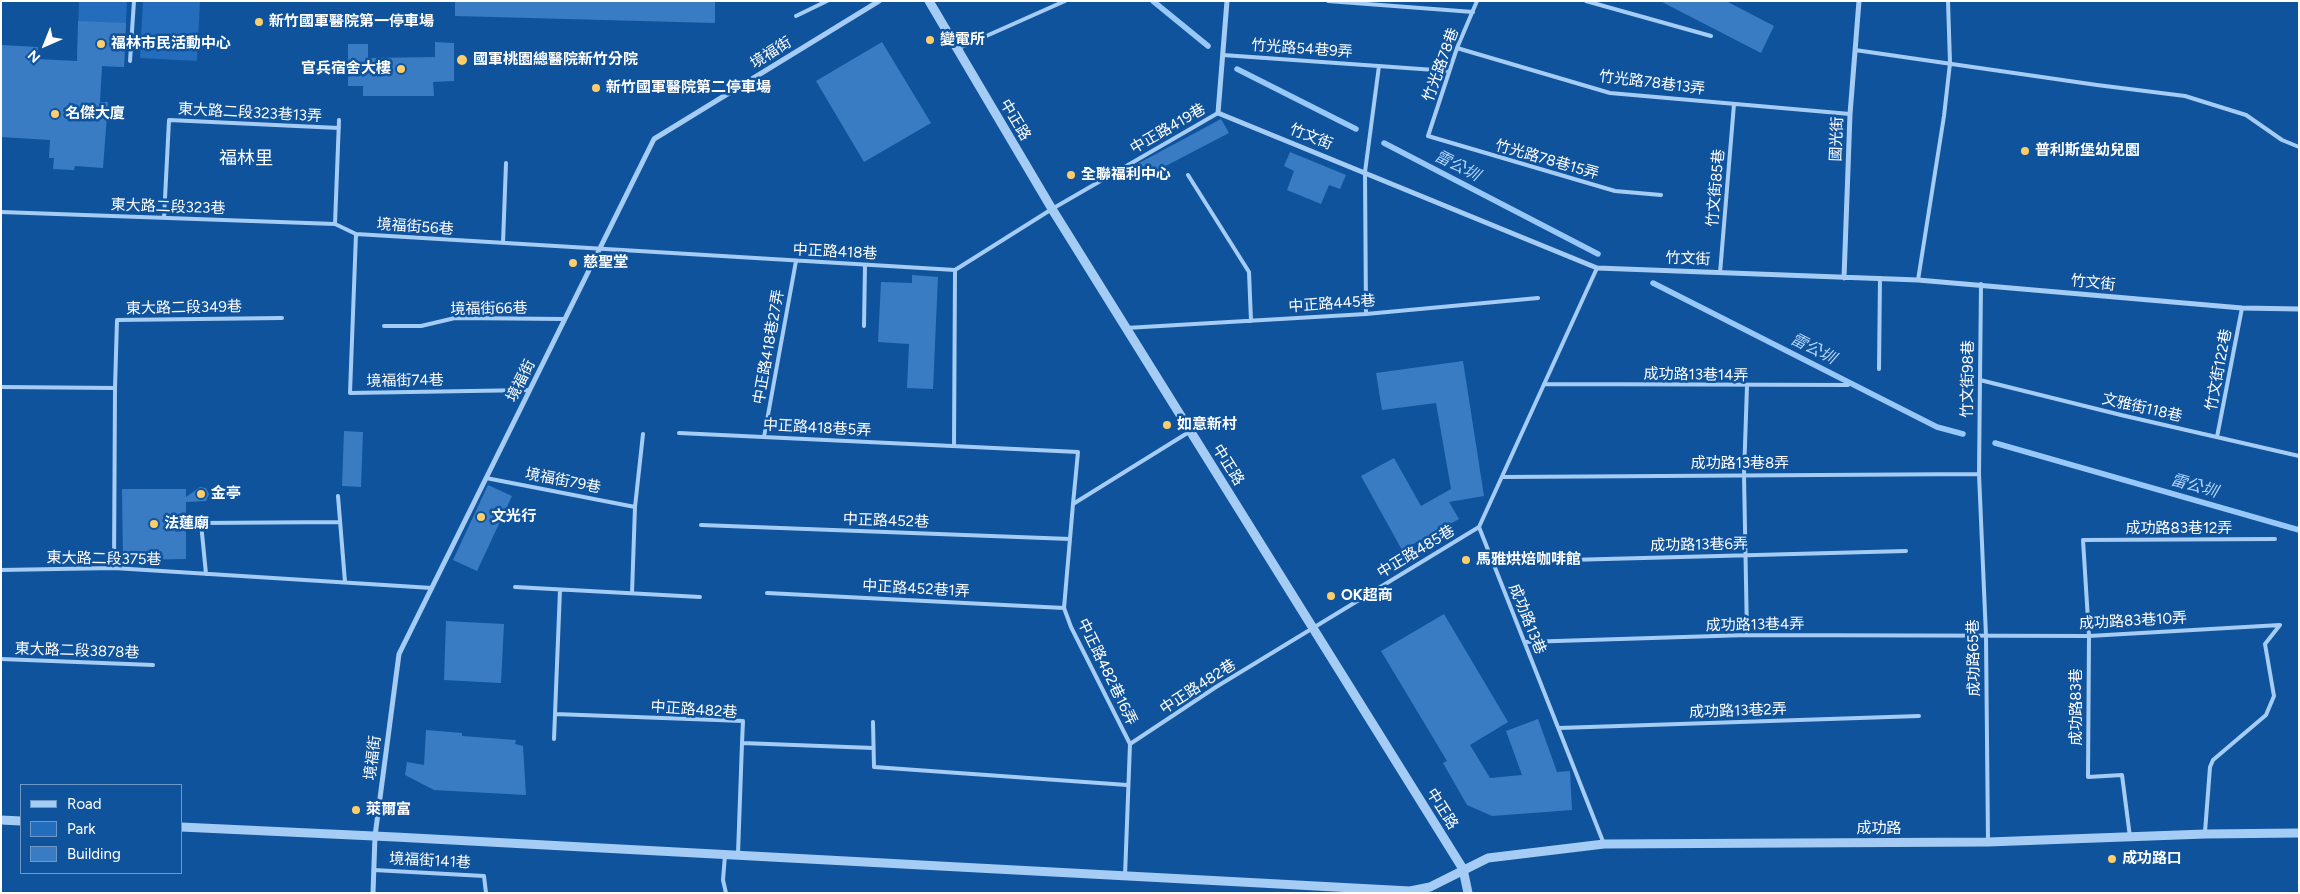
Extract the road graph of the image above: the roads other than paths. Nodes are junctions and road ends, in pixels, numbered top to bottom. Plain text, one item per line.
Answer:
1 (134, 1) edge
2 (828, 1) edge
3 (879, 1) edge
4 (929, 1) edge
5 (1065, 1) edge
6 (1227, 1) edge
7 (1328, 1) edge
8 (1477, 1) edge
9 (1586, 1) edge
10 (1859, 1) edge
11 (1948, 1) edge
12 (1473, 12) junction
13 (796, 16) dead end
14 (1711, 36) dead end
15 (1457, 48) junction
16 (957, 49) junction
17 (1855, 50) junction
18 (1223, 55) junction
19 (130, 60) dead end
20 (1950, 63) junction
21 (1379, 66) junction
22 (1449, 71) junction
23 (1734, 104) junction
24 (1218, 113) junction
25 (1850, 114) junction
26 (339, 120) dead end
27 (339, 128) junction
28 (1428, 136) joint
29 (2299, 148) edge
30 (506, 163) dead end
31 (1365, 172) junction
32 (1188, 175) dead end
33 (1661, 195) dead end
34 (1052, 209) junction
35 (1, 212) edge
36 (164, 218) junction
37 (335, 224) junction
38 (356, 234) junction
39 (503, 244) junction
40 (600, 250) junction
41 (796, 261) junction
42 (865, 265) junction
43 (1597, 268) junction
44 (955, 270) junction
45 (1720, 273) junction
46 (1844, 278) junction
47 (1880, 278) junction
48 (1918, 280) junction
49 (1981, 284) junction
50 (1538, 298) dead end
51 (2242, 308) junction
52 (2299, 309) edge
53 (1366, 314) junction
54 (282, 318) dead end
55 (565, 320) junction
56 (1251, 320) junction
57 (384, 326) dead end
58 (864, 326) dead end
59 (1126, 328) junction
60 (1879, 369) dead end
61 (1980, 380) junction
62 (1544, 384) junction
63 (1848, 385) dead end
64 (1747, 386) junction
65 (1, 387) edge
66 (115, 388) junction
67 (530, 390) junction
68 (1190, 431) junction
69 (679, 432) dead end
70 (643, 434) dead end
71 (764, 437) junction
72 (2217, 437) junction
73 (954, 446) junction
74 (2299, 456) edge
75 (1979, 474) junction
76 (1744, 475) junction
77 (1502, 477) junction
78 (486, 478) junction
79 (338, 496) dead end
80 (1073, 504) junction
81 (635, 507) junction
82 (339, 522) junction
83 (701, 526) dead end
84 (1479, 526) junction
85 (2275, 539) dead end
86 (1070, 540) junction
87 (2083, 540) joint
88 (1906, 551) dead end
89 (1745, 555) junction
90 (1493, 562) junction
91 (114, 568) junction
92 (1, 570) edge
93 (206, 574) junction
94 (345, 582) junction
95 (515, 587) dead end
96 (432, 588) junction
97 (560, 590) junction
98 (632, 593) junction
99 (767, 593) dead end
100 (700, 597) dead end
101 (1064, 608) junction
102 (1313, 628) junction
103 (1747, 635) junction
104 (1986, 636) junction
105 (2089, 636) junction
106 (1524, 642) junction
107 (1, 659) edge
108 (153, 664) dead end
109 (555, 714) junction
110 (1919, 716) dead end
111 (873, 722) dead end
112 (1558, 728) junction
113 (554, 739) dead end
114 (742, 743) junction
115 (1130, 744) junction
116 (873, 748) junction
117 (1127, 785) junction
118 (1, 820) edge
119 (20, 820) edge
120 (182, 827) edge
121 (2299, 833) edge
122 (2205, 834) junction
123 (375, 836) junction
124 (2130, 837) junction
125 (1988, 842) junction
126 (1604, 844) junction
127 (725, 855) junction
128 (738, 856) junction
129 (1463, 869) junction
130 (374, 870) junction
131 (1125, 876) junction
132 (1364, 890) edge
133 (373, 893) edge
134 (486, 893) edge
135 (726, 893) edge
136 (1468, 893) edge

1 - 19 lane
2 - 13 lane
3 - 40 street, 境福街
4 - 16 street, 中正路
5 - 16 lane
6 - 18 street
7 - 12 lane
8 - 12 lane, 竹光路78巷
9 - 14 lane
10 - 17 street, 國光街
11 - 20 lane
12 - 15 lane, 竹光路78巷
15 - 22 lane, 竹光路78巷
15 - 23 lane, 竹光路78巷13弄
16 - 34 street, 中正路
17 - 20 lane
17 - 25 street, 國光街
18 - 21 lane, 竹光路54巷9弄
18 - 24 street
20 - 29 lane
20 - 48 lane
21 - 22 lane, 竹光路54巷9弄
21 - 31 lane
22 - 28 lane, 竹光路78巷
23 - 25 lane, 竹光路78巷13弄
23 - 45 lane, 竹文街85巷
24 - 31 street, 竹文街
24 - 34 lane, 中正路419巷
25 - 46 street, 國光街
26 - 27 lane
27 - 36 lane, 東大路二段323巷13弄
27 - 37 lane
28 - 33 lane, 竹光路78巷15弄
30 - 39 lane
31 - 43 street, 竹文街
31 - 53 lane
32 - 56 lane
34 - 44 lane
34 - 59 street, 中正路
35 - 36 lane, 東大路二段323巷
36 - 37 lane, 東大路二段323巷
37 - 38 lane, 境福街56巷
38 - 39 lane, 境福街56巷
38 - 67 lane, 境福街74巷
39 - 40 lane, 境福街56巷
40 - 41 lane, 中正路418巷
40 - 55 street, 境福街
41 - 42 lane, 中正路418巷
41 - 71 lane, 中正路418巷27弄
42 - 44 lane, 中正路418巷
42 - 58 lane
43 - 45 street, 竹文街
43 - 62 lane
44 - 73 lane
45 - 46 street, 竹文街
46 - 47 street, 竹文街
47 - 48 street, 竹文街
47 - 60 lane
48 - 49 street, 竹文街
49 - 51 street, 竹文街
49 - 61 lane, 竹文街98巷
50 - 53 lane, 中正路445巷
51 - 52 street, 竹文街
51 - 72 lane, 竹文街122巷
53 - 56 lane, 中正路445巷
54 - 66 lane, 東大路二段349巷
55 - 57 lane, 境福街66巷
55 - 67 street, 境福街
56 - 59 lane, 中正路445巷
59 - 68 street, 中正路
61 - 72 lane, 文雅街118巷
61 - 75 lane, 竹文街98巷
62 - 64 lane, 成功路13巷14弄
62 - 77 lane
63 - 64 lane, 成功路13巷14弄
64 - 76 lane
65 - 66 lane
66 - 91 lane
67 - 78 street, 境福街
68 - 80 lane
68 - 102 street, 中正路
69 - 71 lane, 中正路418巷5弄
70 - 81 lane
71 - 73 lane, 中正路418巷5弄
72 - 74 lane, 文雅街118巷
73 - 80 lane, 中正路418巷5弄
75 - 76 lane, 成功路13巷8弄
75 - 104 lane, 成功路65巷
76 - 77 lane, 成功路13巷8弄
76 - 89 lane
77 - 84 lane
78 - 81 lane, 境福街79巷
78 - 96 street, 境福街
79 - 82 lane
80 - 86 lane
81 - 98 lane
82 - 93 lane
82 - 94 lane
83 - 86 lane, 中正路452巷
84 - 90 lane, 成功路13巷
84 - 102 lane, 中正路485巷
85 - 87 lane, 成功路83巷12弄
86 - 101 lane
87 - 105 lane, 成功路83巷
88 - 89 lane, 成功路13巷6弄
89 - 90 lane, 成功路13巷6弄
89 - 103 lane
90 - 106 lane, 成功路13巷
91 - 92 lane, 東大路二段375巷
91 - 93 lane, 東大路二段375巷
93 - 94 lane, 東大路二段375巷
94 - 96 lane, 東大路二段375巷
95 - 97 lane
96 - 123 street, 境福街
97 - 98 lane
97 - 109 lane
98 - 100 lane
99 - 101 lane, 中正路452巷1弄
101 - 115 lane, 中正路482巷16弄
102 - 115 lane, 中正路482巷
102 - 129 street, 中正路
103 - 104 lane, 成功路13巷4弄
103 - 106 lane, 成功路13巷4弄
104 - 105 lane, 成功路83巷10弄
104 - 125 lane, 成功路65巷
105 - 122 lane, 成功路83巷10弄
105 - 124 lane, 成功路83巷
106 - 112 lane, 成功路13巷
107 - 108 lane, 東大路二段3878巷
109 - 113 lane
109 - 114 lane, 中正路482巷
110 - 112 lane, 成功路13巷2弄
111 - 116 lane
112 - 126 lane, 成功路13巷
114 - 116 lane, 中正路482巷
114 - 128 lane
115 - 117 lane
116 - 117 lane
117 - 131 lane
118 - 119 street
120 - 123 street, 成功路
121 - 122 street, 成功路
122 - 124 street, 成功路
123 - 127 street, 成功路
123 - 130 street, 境福街
124 - 125 street, 成功路
125 - 126 street, 成功路
126 - 129 street, 成功路
127 - 128 street, 成功路
127 - 135 lane
128 - 131 street, 成功路
129 - 132 street, 成功路
129 - 136 street, 中正路
130 - 133 street, 境福街
130 - 134 lane, 境福街141巷
131 - 132 street, 成功路

